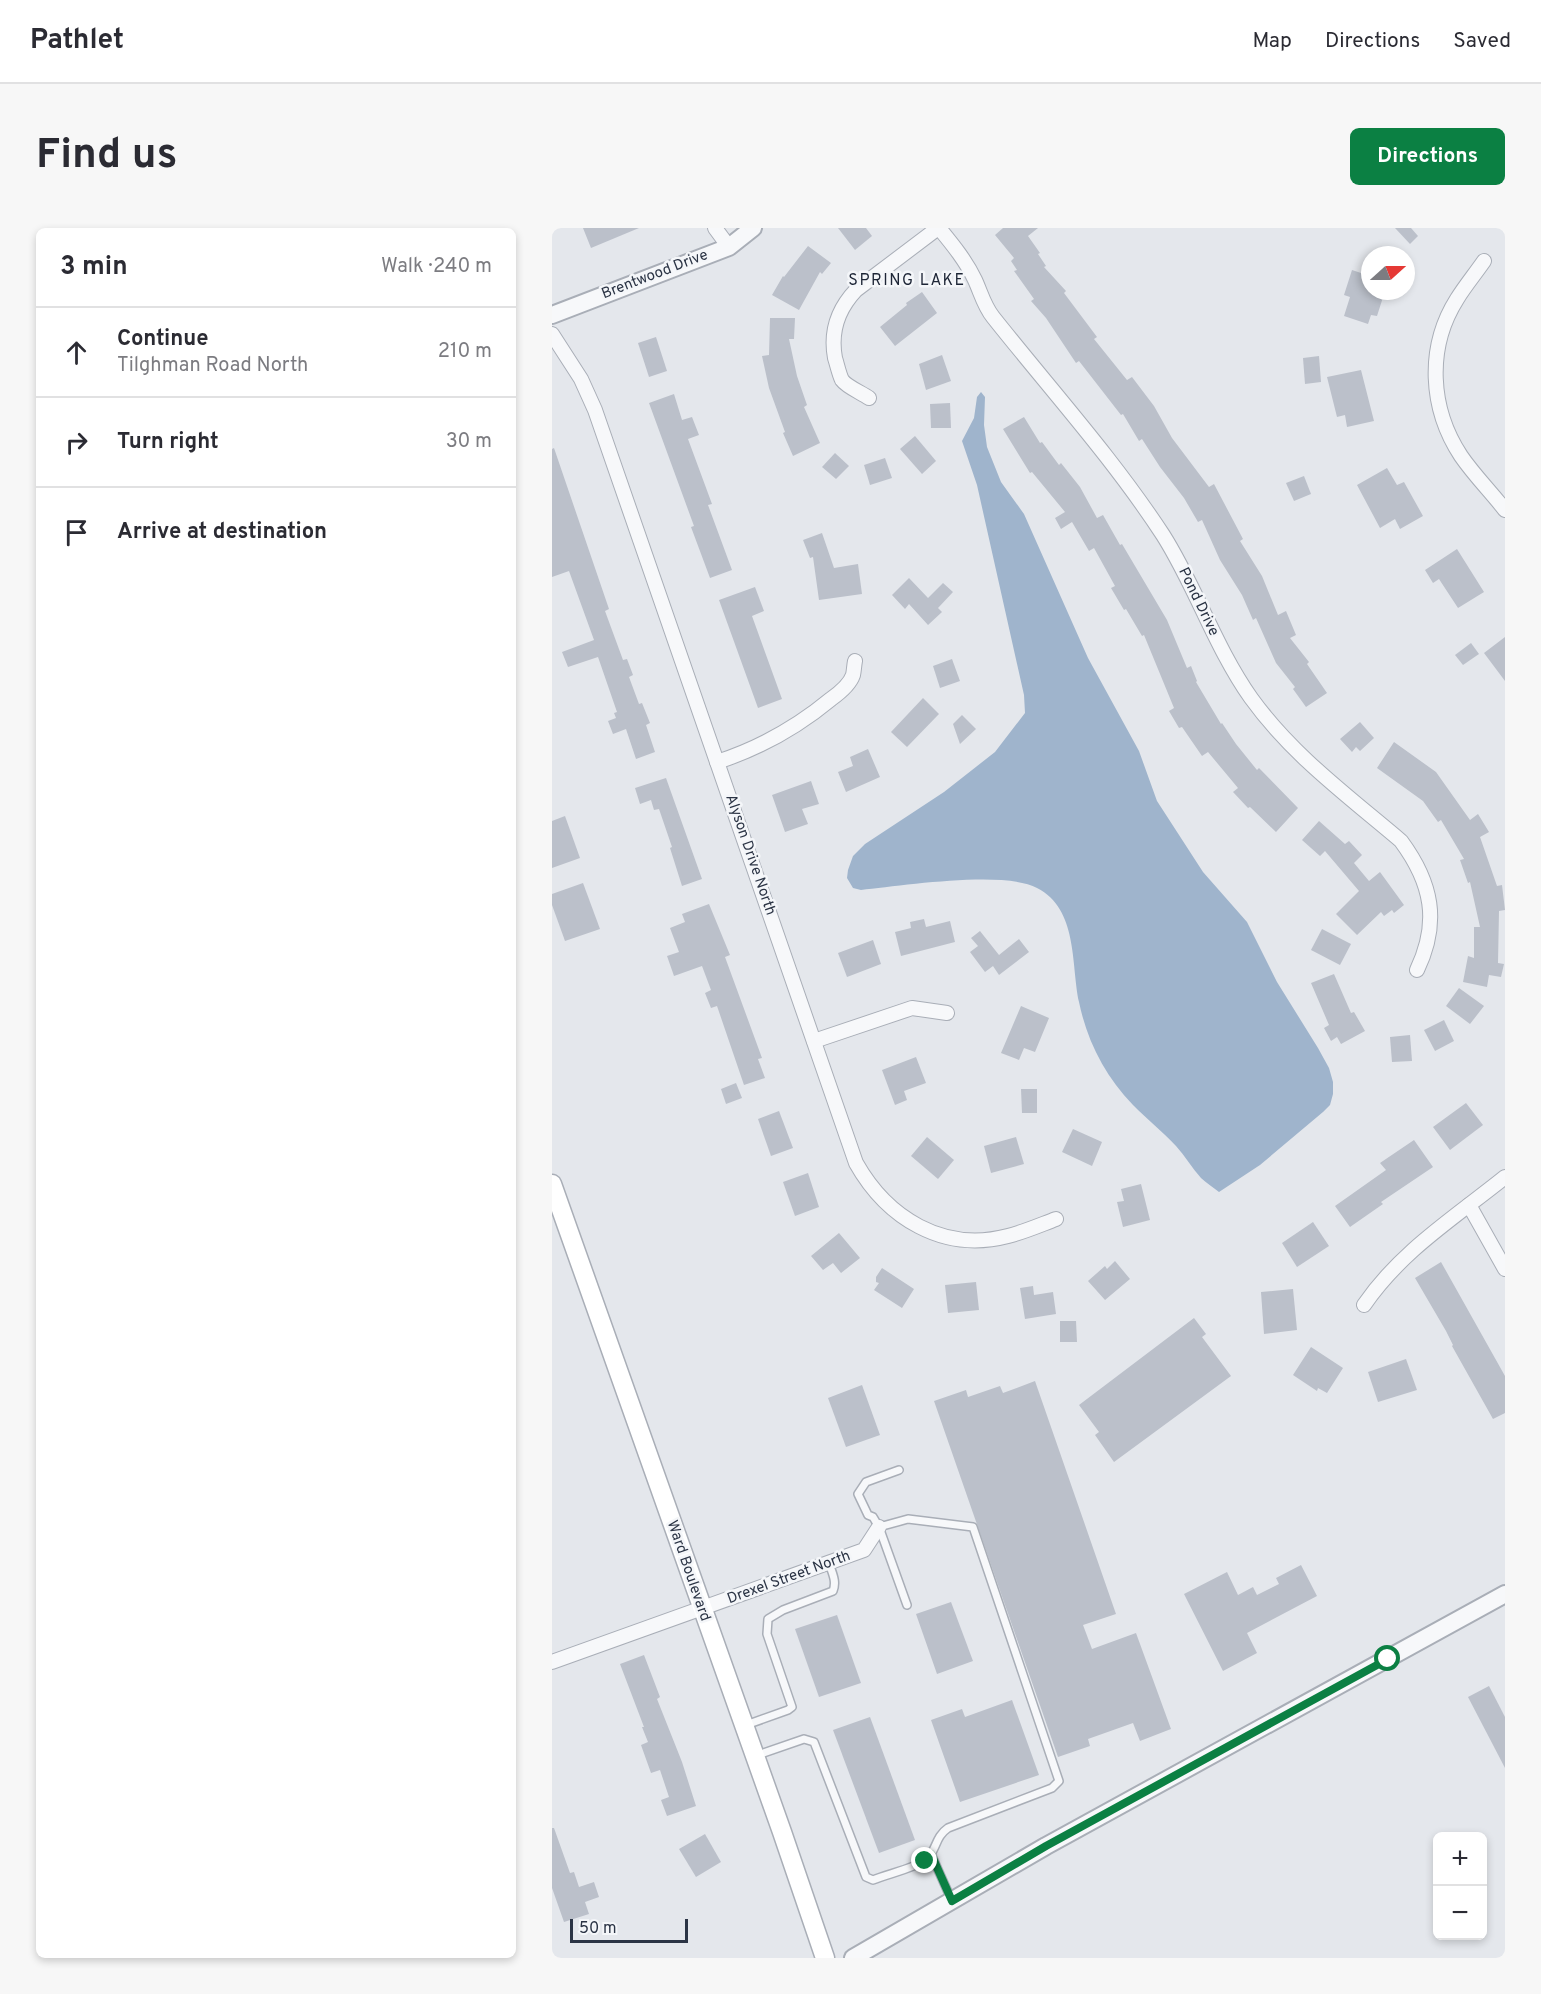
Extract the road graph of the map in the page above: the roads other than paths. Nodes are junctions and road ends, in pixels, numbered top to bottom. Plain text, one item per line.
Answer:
1 (715, 228) edge
2 (753, 228) edge
3 (939, 228) edge
4 (729, 247) junction
5 (1484, 261) dead end
6 (552, 315) edge
7 (552, 334) edge
8 (869, 398) dead end
9 (1505, 510) edge
10 (855, 662) dead end
11 (717, 762) junction
12 (1417, 970) dead end
13 (947, 1013) dead end
14 (814, 1041) junction
15 (1505, 1177) edge
16 (552, 1184) edge
17 (1469, 1205) junction
18 (1056, 1219) dead end
19 (1505, 1269) edge
20 (1364, 1305) dead end
21 (899, 1470) dead end
22 (879, 1527) junction
23 (829, 1563) junction
24 (1505, 1594) edge
25 (907, 1605) dead end
26 (702, 1610) junction
27 (552, 1662) edge
28 (744, 1726) junction
29 (754, 1756) junction
30 (931, 1854) junction
31 (952, 1901) junction
32 (825, 1958) edge
33 (853, 1958) edge

1 - 4 street
2 - 4 street, Brentwood Drive
3 - 8 street
3 - 12 street, Pond Drive
4 - 6 street, Brentwood Drive
5 - 9 street
7 - 11 street, Alyson Drive North
10 - 11 street
11 - 14 street, Alyson Drive North
13 - 14 street
14 - 18 street, Alyson Drive North
15 - 17 street
16 - 26 main road, Ward Boulevard
17 - 19 street
17 - 20 street
21 - 22 lane
22 - 23 street, Drexel Street North
22 - 25 lane
22 - 30 lane
23 - 26 street, Drexel Street North
23 - 28 lane
24 - 31 street
26 - 27 street, Drexel Street North
26 - 28 main road, Ward Boulevard
28 - 29 main road, Ward Boulevard
29 - 30 lane
29 - 32 main road, Ward Boulevard
30 - 31 lane
31 - 33 street

